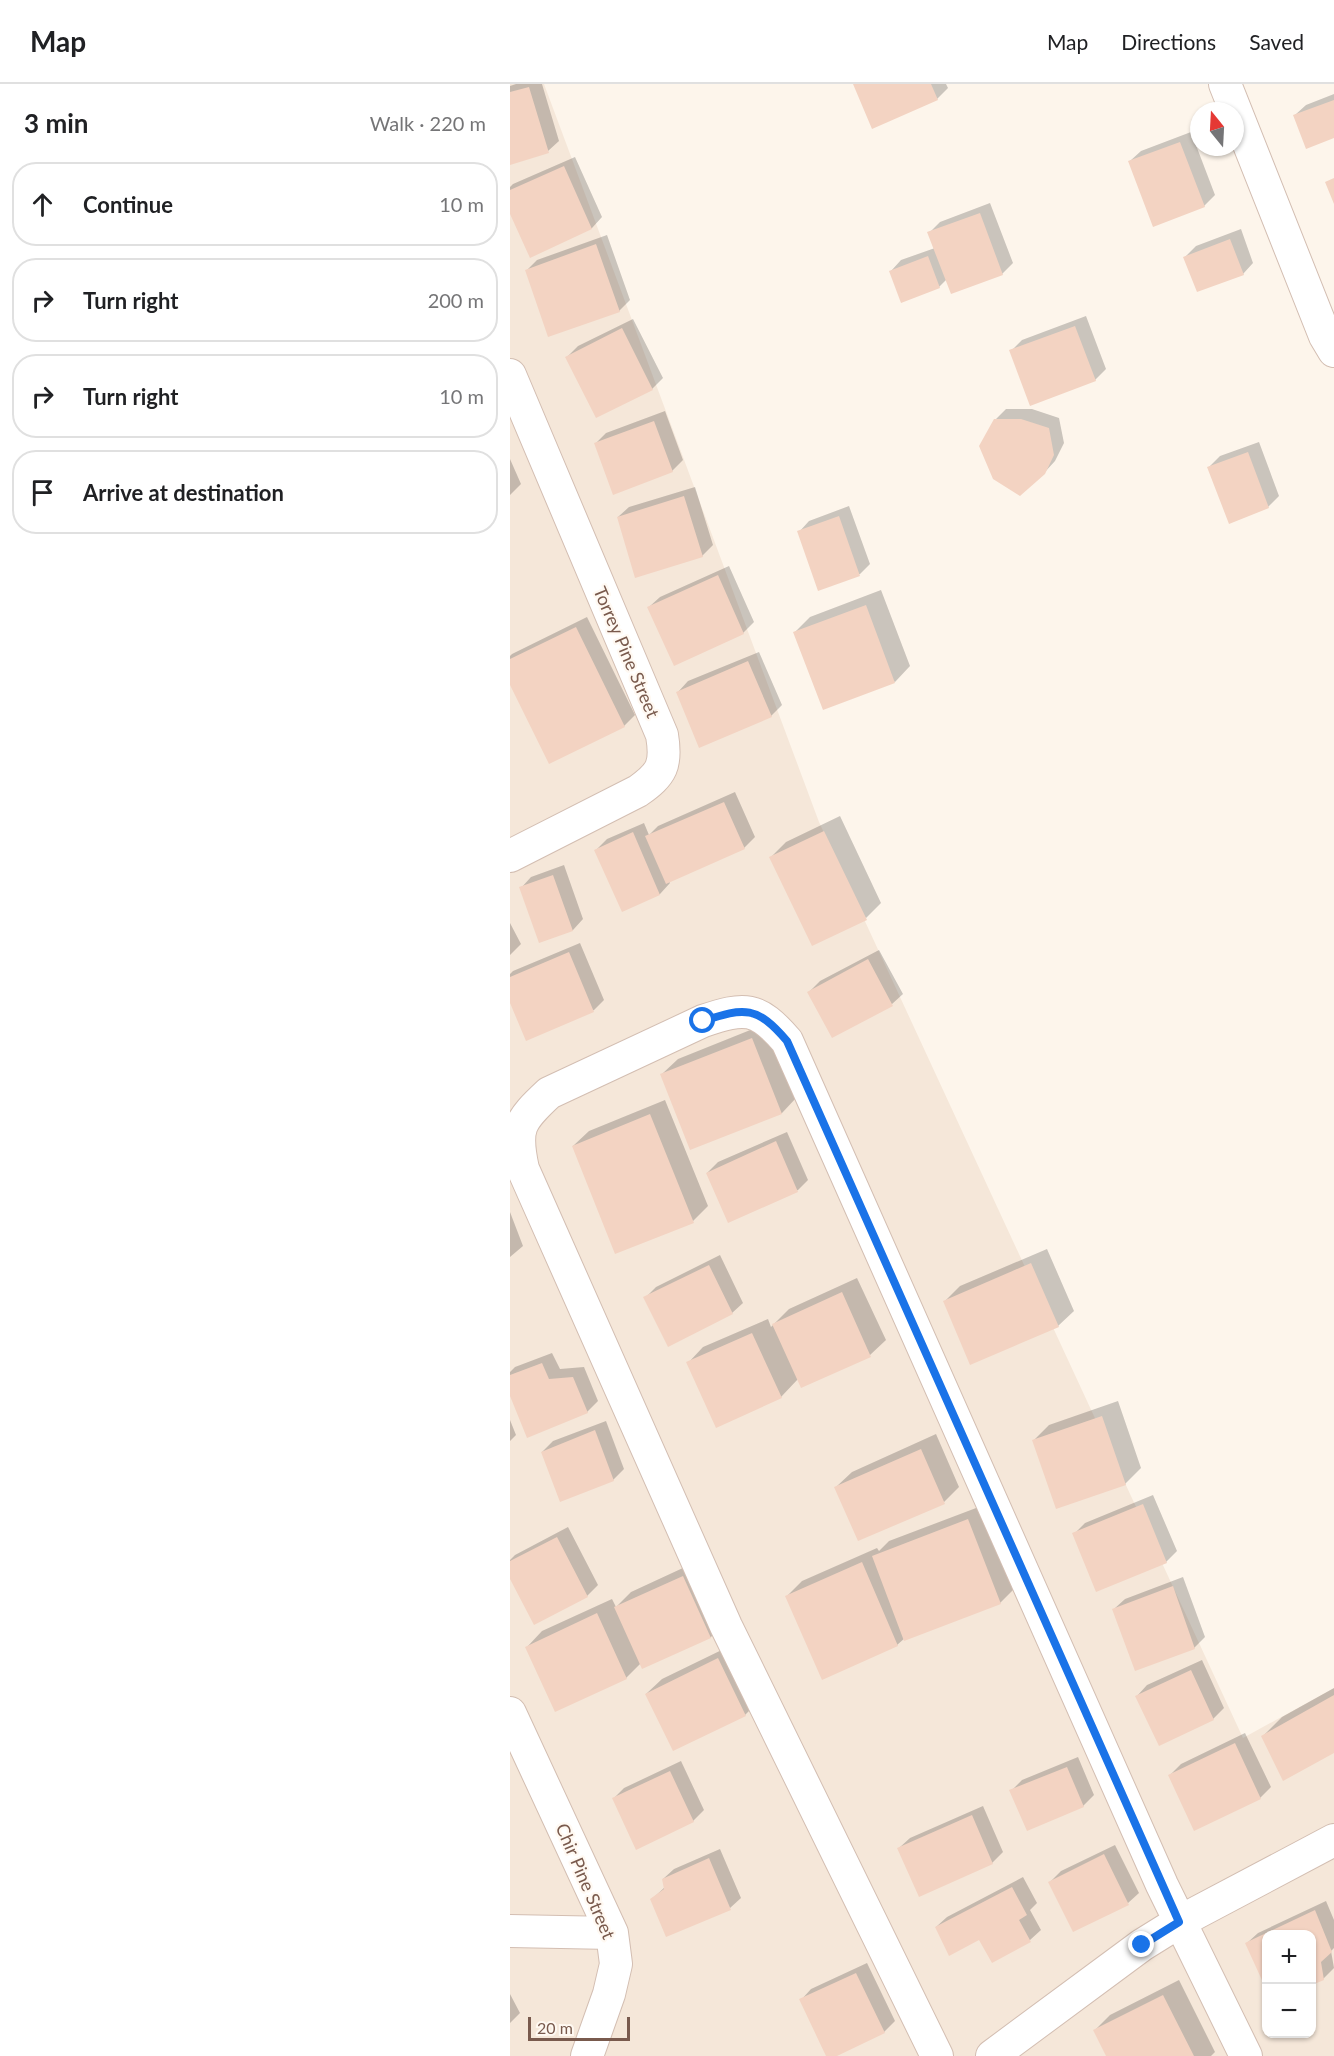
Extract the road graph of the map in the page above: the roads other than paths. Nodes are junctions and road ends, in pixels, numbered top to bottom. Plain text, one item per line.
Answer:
1 (1225, 84) edge
2 (1334, 351) edge
3 (510, 375) edge
4 (510, 856) edge
5 (510, 1713) edge
6 (1334, 1840) edge
7 (1179, 1922) junction
8 (510, 1930) edge
9 (612, 1934) junction
10 (587, 2056) edge
11 (937, 2056) edge
12 (992, 2056) edge
13 (1246, 2056) edge

1 - 2 street
3 - 4 street, Torrey Pine Street
5 - 9 street, Chir Pine Street
6 - 7 street
7 - 11 street
7 - 12 street
7 - 13 street
8 - 9 street
9 - 10 street, Chir Pine Street

